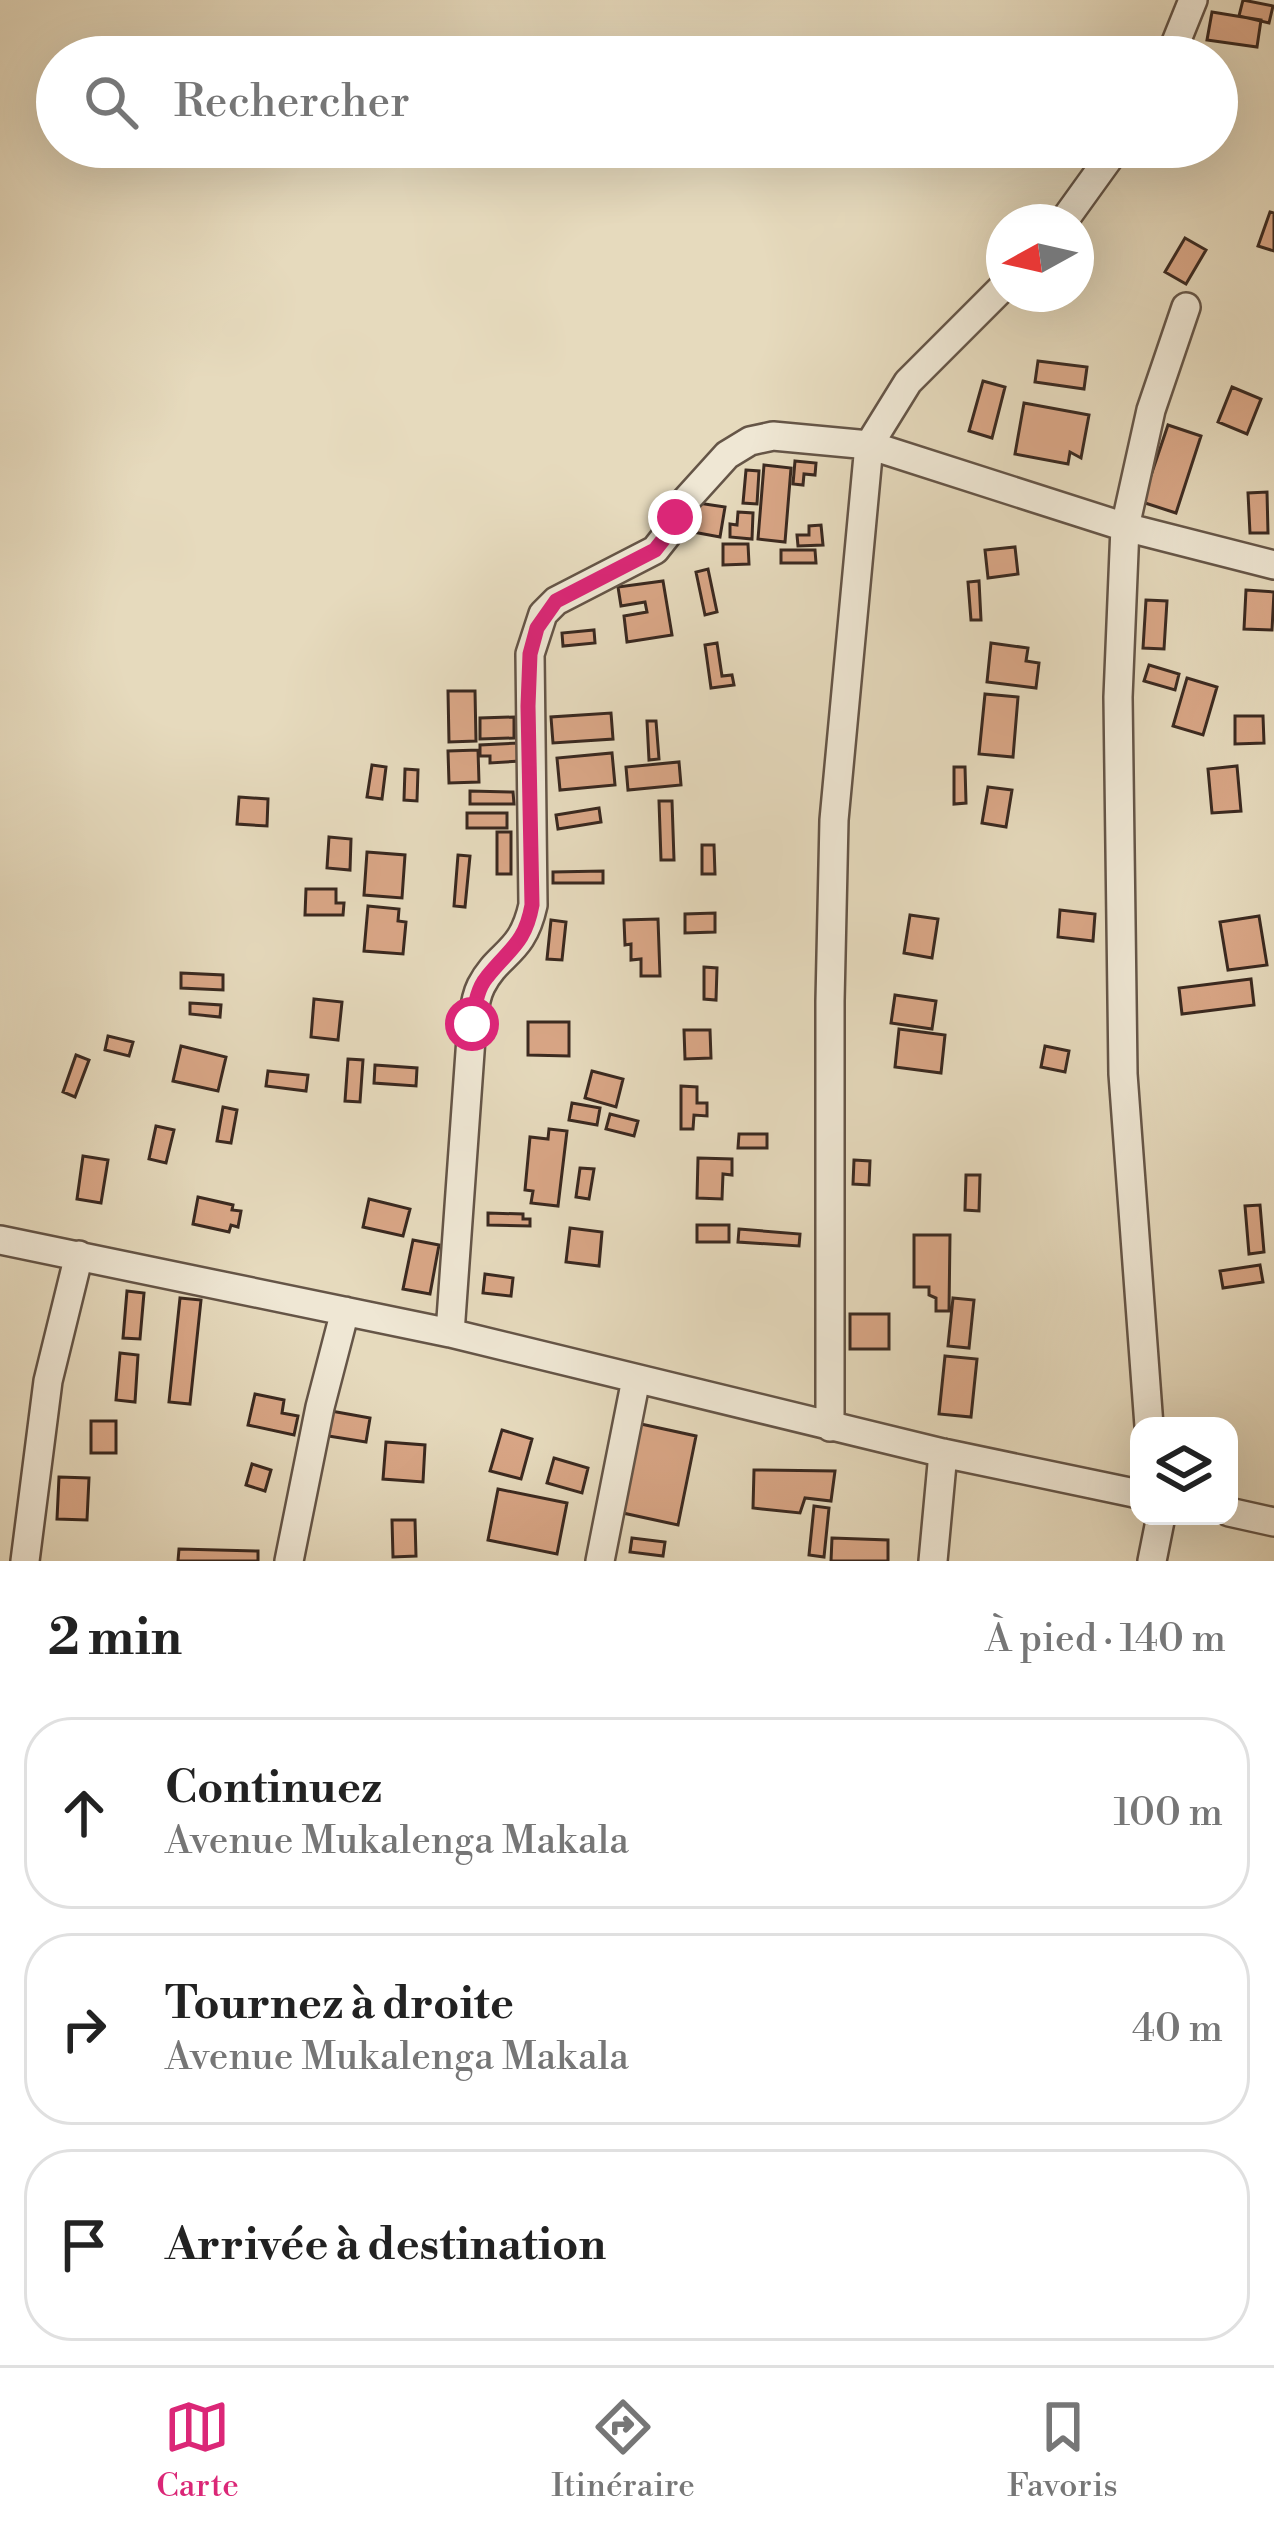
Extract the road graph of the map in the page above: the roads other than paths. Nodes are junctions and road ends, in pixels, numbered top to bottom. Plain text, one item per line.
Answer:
1 (1193, 0) edge
2 (1178, 36) edge
3 (1102, 168) edge
4 (1076, 204) edge
5 (986, 304) edge
6 (1186, 307) dead end
7 (869, 445) junction
8 (1125, 527) junction
9 (1274, 565) edge
10 (0, 1240) edge
11 (79, 1255) junction
12 (345, 1312) junction
13 (450, 1333) junction
14 (636, 1379) junction
15 (1148, 1417) edge
16 (830, 1426) junction
17 (943, 1453) junction
18 (1130, 1492) edge
19 (1238, 1514) edge
20 (1274, 1522) edge
21 (1159, 1525) edge
22 (25, 1561) edge
23 (289, 1561) edge
24 (600, 1561) edge
25 (933, 1561) edge
26 (1151, 1561) edge

1 - 2 street
3 - 4 street
5 - 7 street
6 - 8 street
7 - 8 street
7 - 13 street
7 - 16 street
8 - 9 street
8 - 15 street
10 - 11 street
11 - 12 street
11 - 22 street
12 - 13 street
12 - 23 street
13 - 14 street
14 - 16 street
14 - 24 street
16 - 17 street
17 - 18 street
17 - 25 street
19 - 20 street
21 - 26 street

